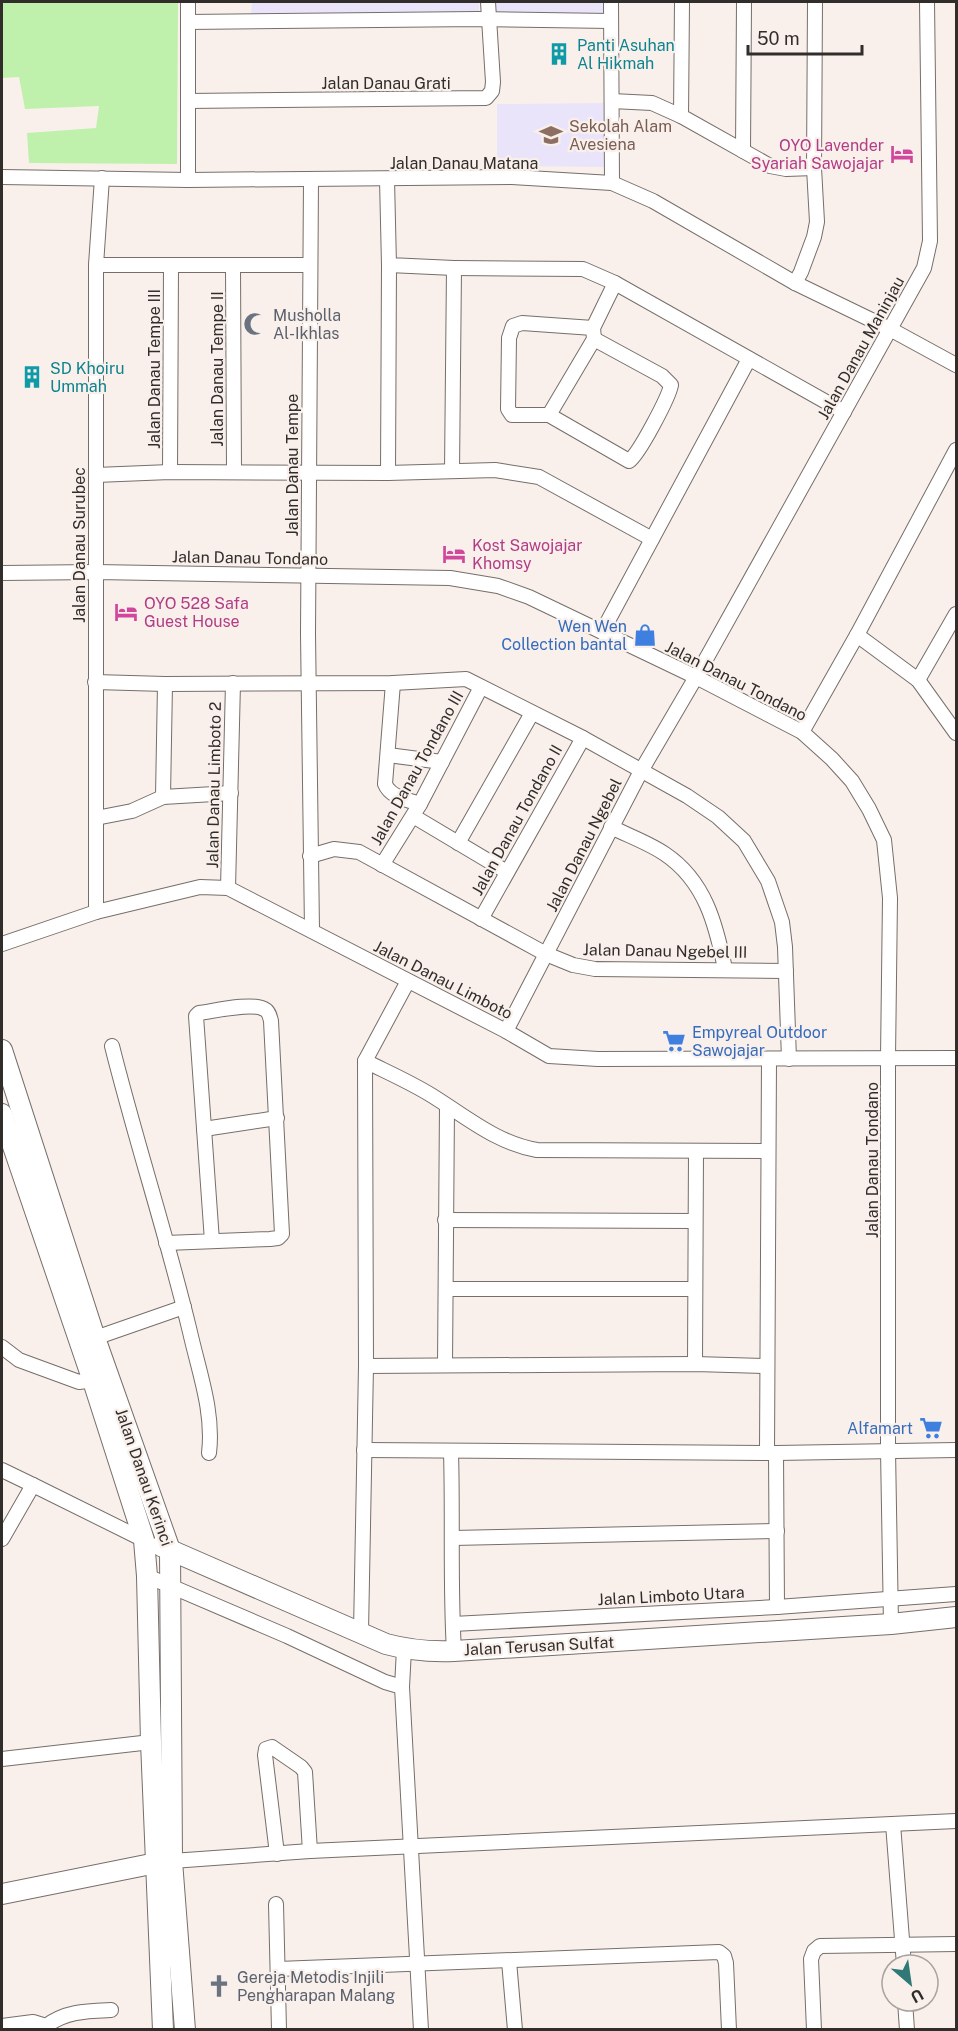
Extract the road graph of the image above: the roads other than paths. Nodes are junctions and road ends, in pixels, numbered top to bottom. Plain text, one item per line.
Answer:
1 (188, 2) edge
2 (488, 2) edge
3 (611, 2) edge
4 (682, 2) edge
5 (744, 2) edge
6 (816, 2) edge
7 (927, 2) edge
8 (489, 20) junction
9 (611, 21) junction
10 (188, 22) junction
11 (188, 101) junction
12 (612, 102) junction
13 (681, 116) junction
14 (743, 151) junction
15 (814, 168) junction
16 (2, 177) edge
17 (102, 178) junction
18 (387, 179) junction
19 (188, 180) junction
20 (311, 180) junction
21 (612, 183) junction
22 (310, 265) junction
23 (389, 265) junction
24 (96, 266) junction
25 (171, 266) junction
26 (233, 266) junction
27 (454, 268) junction
28 (615, 283) junction
29 (795, 283) junction
30 (890, 329) junction
31 (594, 334) junction
32 (749, 359) junction
33 (957, 365) edge
34 (844, 412) junction
35 (549, 415) junction
36 (957, 450) edge
37 (452, 471) junction
38 (170, 472) junction
39 (234, 472) junction
40 (308, 472) junction
41 (388, 474) junction
42 (96, 475) junction
43 (951, 475) edge
44 (652, 539) junction
45 (96, 572) junction
46 (2, 573) edge
47 (309, 576) junction
48 (955, 620) edge
49 (602, 632) junction
50 (857, 635) junction
51 (696, 677) junction
52 (918, 680) junction
53 (95, 682) junction
54 (308, 682) junction
55 (233, 683) junction
56 (393, 683) junction
57 (165, 684) junction
58 (481, 687) junction
59 (532, 713) junction
60 (801, 732) junction
61 (957, 733) edge
62 (583, 738) junction
63 (388, 755) junction
64 (442, 762) junction
65 (641, 771) junction
66 (231, 793) junction
67 (163, 797) junction
68 (416, 810) junction
69 (96, 818) junction
70 (611, 827) junction
71 (458, 843) junction
72 (310, 856) junction
73 (382, 865) junction
74 (507, 872) junction
75 (228, 888) junction
76 (96, 912) junction
77 (481, 919) junction
78 (312, 930) junction
79 (2, 944) edge
80 (546, 954) junction
81 (725, 969) junction
82 (786, 970) junction
83 (408, 981) junction
84 (506, 1031) junction
85 (112, 1046) dead end
86 (2, 1050) edge
87 (888, 1058) junction
88 (957, 1058) edge
89 (769, 1059) junction
90 (789, 1059) junction
91 (365, 1061) junction
92 (447, 1106) junction
93 (2, 1114) edge
94 (277, 1118) junction
95 (204, 1129) junction
96 (6, 1145) edge
97 (696, 1151) junction
98 (768, 1151) junction
99 (445, 1220) junction
100 (695, 1221) junction
101 (212, 1241) junction
102 (166, 1243) junction
103 (447, 1289) junction
104 (695, 1289) junction
105 (184, 1307) junction
106 (95, 1338) junction
107 (2, 1347) edge
108 (695, 1364) junction
109 (445, 1365) junction
110 (366, 1366) junction
111 (767, 1366) junction
112 (101, 1379) junction
113 (364, 1450) junction
114 (888, 1450) junction
115 (957, 1450) edge
116 (451, 1452) junction
117 (209, 1453) dead end
118 (771, 1453) junction
119 (2, 1470) edge
120 (33, 1485) junction
121 (777, 1531) junction
122 (453, 1538) junction
123 (2, 1539) edge
124 (144, 1540) junction
125 (170, 1550) junction
126 (147, 1576) junction
127 (169, 1584) junction
128 (957, 1594) edge
129 (891, 1599) junction
130 (777, 1608) junction
131 (647, 1614) junction
132 (957, 1617) edge
133 (453, 1624) junction
134 (891, 1624) junction
135 (361, 1632) junction
136 (649, 1640) junction
137 (404, 1649) junction
138 (454, 1651) junction
139 (402, 1687) junction
140 (151, 1742) junction
141 (2, 1758) edge
142 (957, 1821) edge
143 (893, 1824) junction
144 (410, 1848) junction
145 (310, 1851) junction
146 (277, 1854) junction
147 (164, 1862) junction
148 (2, 1894) edge
149 (276, 1904) dead end
150 (903, 1944) junction
151 (957, 1944) edge
152 (903, 1953) edge
153 (509, 1961) junction
154 (417, 1963) junction
155 (278, 1969) junction
156 (111, 2010) dead end
157 (906, 2013) edge
158 (2, 2026) edge
159 (47, 2028) edge
160 (729, 2029) edge
161 (163, 2030) edge
162 (184, 2030) edge
163 (279, 2030) edge
164 (420, 2030) edge
165 (514, 2030) edge
166 (722, 2030) edge
167 (814, 2030) edge
168 (907, 2030) edge

1 - 10 street
2 - 8 street, Jalan Danau Grati
3 - 9 street
4 - 13 street
5 - 14 street
6 - 15 street
7 - 30 street, Jalan Danau Maninjau
8 - 9 street
8 - 10 street
8 - 11 street, Jalan Danau Grati
9 - 12 street
10 - 11 street
11 - 19 street
12 - 13 street
12 - 21 street
13 - 14 street
14 - 15 street
15 - 29 street
16 - 17 street, Jalan Danau Matana
17 - 19 street, Jalan Danau Matana
17 - 24 street, Jalan Danau Surubec
18 - 20 street, Jalan Danau Matana
18 - 21 street, Jalan Danau Matana
18 - 23 street
19 - 20 street, Jalan Danau Matana
20 - 22 street, Jalan Danau Tempe
21 - 29 street, Jalan Danau Matana
22 - 26 street
22 - 40 street, Jalan Danau Tempe
23 - 27 street
23 - 41 street
24 - 25 street
24 - 42 street, Jalan Danau Surubec
25 - 26 street
25 - 38 street, Jalan Danau Tempe III
26 - 39 street, Jalan Danau Tempe II
27 - 28 street
27 - 37 street
28 - 31 street
28 - 32 street
29 - 30 street, Jalan Danau Matana
30 - 33 street, Jalan Danau Matana
30 - 34 street, Jalan Danau Maninjau
31 - 35 street
31 - 35 street
31 - 35 street
32 - 34 street
32 - 44 street
34 - 51 street, Jalan Danau Maninjau
36 - 43 street
37 - 41 street
37 - 44 street
38 - 39 street
38 - 42 street
39 - 40 street
40 - 41 street
40 - 47 street, Jalan Danau Tempe
42 - 45 street, Jalan Danau Surubec
43 - 50 street
44 - 49 street
45 - 46 street, Jalan Danau Tondano
45 - 47 street, Jalan Danau Tondano
45 - 53 street, Jalan Danau Surubec
47 - 49 street, Jalan Danau Tondano
47 - 54 street, Jalan Danau Tempe
48 - 52 street
49 - 51 street, Jalan Danau Tondano
50 - 52 street
50 - 60 street
51 - 60 street, Jalan Danau Tondano
51 - 65 street, Jalan Danau Ngebel
52 - 61 street
53 - 57 street
53 - 69 street, Jalan Danau Surubec
54 - 55 street
54 - 56 street
54 - 72 street, Jalan Danau Tempe
55 - 57 street
55 - 66 street, Jalan Danau Limboto 2
56 - 58 street
56 - 63 street
57 - 67 street
58 - 59 street
58 - 64 street, Jalan Danau Tondano III
59 - 62 street
59 - 71 street
60 - 87 street, Jalan Danau Tondano
62 - 65 street
62 - 74 street, Jalan Danau Tondano II
63 - 64 street
63 - 68 street
64 - 68 street, Jalan Danau Tondano III
65 - 70 street, Jalan Danau Ngebel
65 - 82 street
66 - 67 street
66 - 75 street, Jalan Danau Limboto 2
67 - 69 street
68 - 71 street
68 - 73 street, Jalan Danau Tondano III
69 - 76 street, Jalan Danau Surubec
70 - 80 street, Jalan Danau Ngebel
70 - 81 street
71 - 74 street
72 - 73 street, Jalan Danau Ngebel III
72 - 78 street, Jalan Danau Tempe
73 - 77 street, Jalan Danau Ngebel III
74 - 77 street, Jalan Danau Tondano II
75 - 76 street, Jalan Danau Limboto
75 - 78 street, Jalan Danau Limboto
76 - 79 street, Jalan Danau Limboto
77 - 80 street, Jalan Danau Ngebel III
78 - 83 street, Jalan Danau Limboto
80 - 81 street, Jalan Danau Ngebel III
80 - 84 street, Jalan Danau Ngebel
81 - 82 street, Jalan Danau Ngebel III
82 - 90 street
83 - 84 street, Jalan Danau Limboto
83 - 91 street
84 - 89 street, Jalan Danau Limboto
85 - 102 street
86 - 106 street, Jalan Danau Kerinci
87 - 88 street, Jalan Danau Limboto
87 - 90 street, Jalan Danau Limboto
87 - 114 street, Jalan Danau Tondano
89 - 90 street, Jalan Danau Limboto
89 - 98 street
91 - 92 street
91 - 110 street
92 - 97 street
92 - 99 street
93 - 96 street, Jalan Danau Kerinci
94 - 95 street
94 - 95 street
94 - 101 street
95 - 101 street
96 - 112 street, Jalan Danau Kerinci
97 - 98 street
97 - 100 street
98 - 111 street
99 - 100 street
99 - 103 street
100 - 104 street
101 - 102 street
102 - 105 street
103 - 104 street
103 - 109 street
104 - 108 street
105 - 106 street
105 - 117 street
106 - 112 street, Jalan Danau Kerinci
107 - 112 street
108 - 109 street
108 - 111 street
109 - 110 street
110 - 113 street
111 - 118 street
112 - 124 street, Jalan Danau Kerinci
112 - 125 street, Jalan Danau Kerinci
113 - 116 street
113 - 135 street
114 - 115 street
114 - 118 street
114 - 129 street, Jalan Danau Tondano
116 - 118 street
116 - 122 street
118 - 121 street
119 - 120 street
120 - 123 street
120 - 124 street
121 - 122 street
121 - 130 street
122 - 133 street
124 - 125 street, Jalan Terusan Sulfat
124 - 126 street, Jalan Danau Kerinci
125 - 127 street, Jalan Danau Kerinci
125 - 135 street, Jalan Terusan Sulfat
126 - 127 street
126 - 140 street, Jalan Danau Kerinci
127 - 139 street
127 - 147 street, Jalan Danau Kerinci
128 - 129 street, Jalan Limboto Utara
129 - 130 street, Jalan Limboto Utara
129 - 134 street, Jalan Danau Tondano
130 - 131 street, Jalan Limboto Utara
131 - 133 street, Jalan Limboto Utara
131 - 136 street
132 - 134 street, Jalan Terusan Sulfat
133 - 138 street
134 - 136 street, Jalan Terusan Sulfat
135 - 137 street, Jalan Terusan Sulfat
136 - 138 street, Jalan Terusan Sulfat
137 - 138 street, Jalan Terusan Sulfat
137 - 139 street
139 - 144 street
140 - 141 street
140 - 147 street, Jalan Danau Kerinci
142 - 143 street
143 - 144 street
143 - 150 street
144 - 145 street
144 - 154 street
145 - 146 street
145 - 146 street
146 - 147 street
147 - 148 street
147 - 161 street, Jalan Danau Kerinci
147 - 162 street, Jalan Danau Kerinci
149 - 155 street
150 - 151 street
150 - 152 street
150 - 167 street
153 - 154 street
153 - 160 street
153 - 165 street
154 - 155 street
154 - 164 street
155 - 163 street
156 - 159 street
157 - 168 street
158 - 159 street
160 - 166 street

